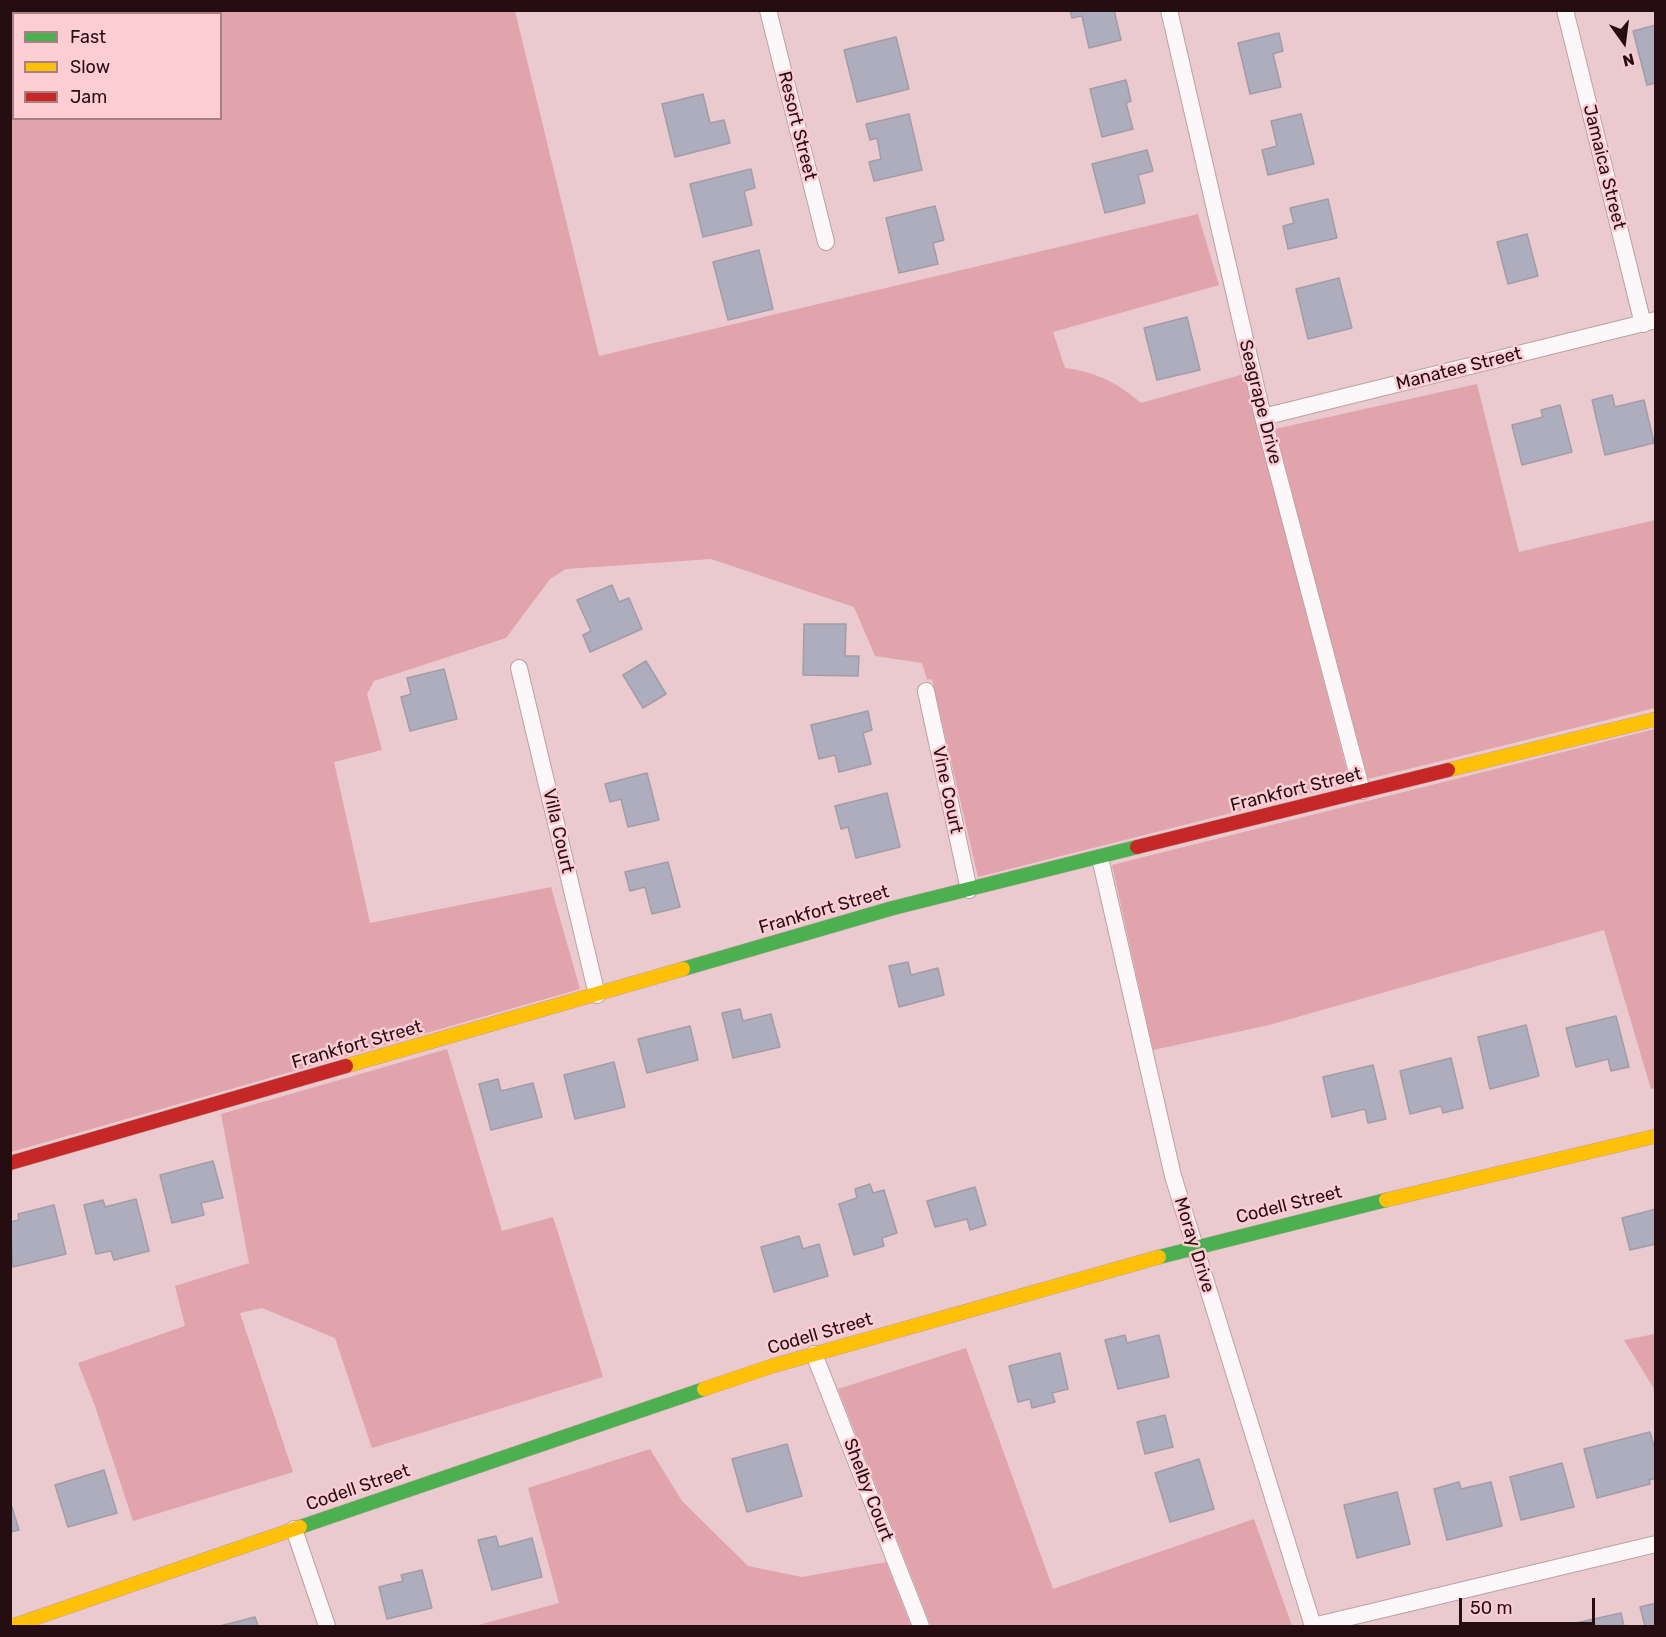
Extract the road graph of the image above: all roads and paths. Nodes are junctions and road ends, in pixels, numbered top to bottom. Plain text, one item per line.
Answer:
1 (768, 10) edge
2 (1169, 10) edge
3 (1565, 10) edge
4 (826, 242) dead end
5 (1649, 322) edge
6 (1263, 417) junction
7 (519, 668) dead end
8 (926, 691) dead end
9 (1656, 718) edge
10 (1362, 791) junction
11 (1100, 858) junction
12 (969, 890) junction
13 (597, 995) junction
14 (1656, 1136) edge
15 (10, 1163) edge
16 (1194, 1247) junction
17 (814, 1354) junction
18 (294, 1529) junction
19 (1656, 1544) edge
20 (12, 1626) edge
21 (327, 1626) edge
22 (921, 1626) edge
23 (1313, 1626) edge

1 - 4 street, Resort Street
2 - 6 street, Seagrape Drive
3 - 5 street, Jamaica Street
5 - 6 street, Manatee Street
6 - 10 street, Seagrape Drive
7 - 13 street, Villa Court
8 - 12 street, Vine Court
9 - 10 street, Frankfort Street
10 - 11 street, Frankfort Street
11 - 12 street, Frankfort Street
11 - 16 street, Moray Drive
12 - 13 street, Frankfort Street
13 - 15 street, Frankfort Street
14 - 16 street, Codell Street
16 - 17 street, Codell Street
16 - 23 street, Moray Drive
17 - 18 street, Codell Street
17 - 22 street, Shelby Court
18 - 20 street, Codell Street
18 - 21 street
19 - 23 street

